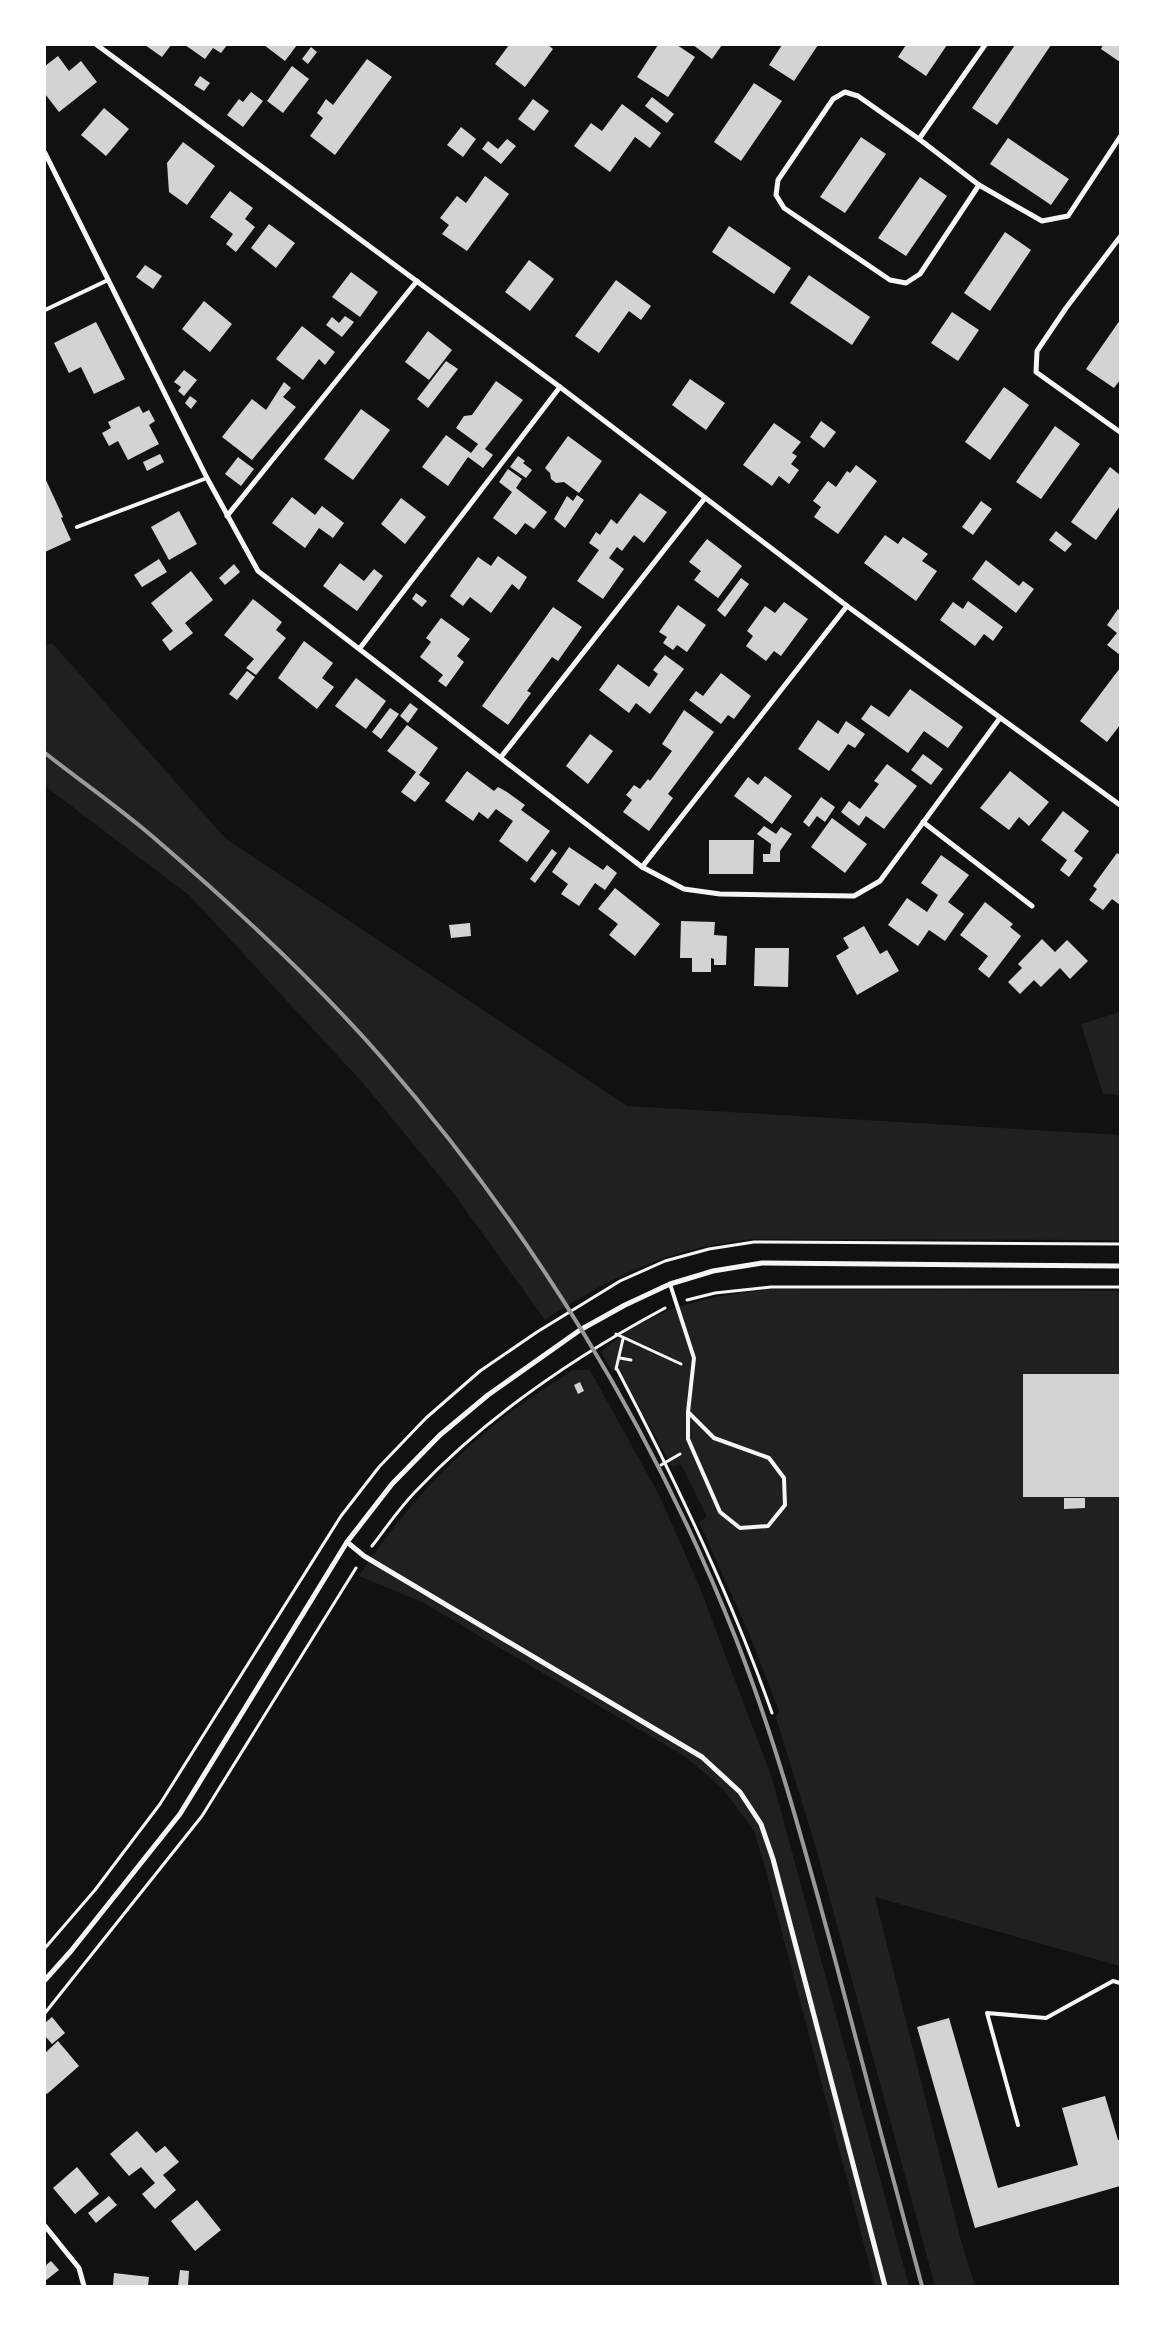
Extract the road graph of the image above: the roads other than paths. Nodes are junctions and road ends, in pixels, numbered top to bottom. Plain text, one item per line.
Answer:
1 (97, 45) edge
2 (985, 45) edge
3 (1120, 137) edge
4 (919, 139) junction
5 (45, 153) edge
6 (979, 185) junction
7 (1120, 236) edge
8 (108, 280) junction
9 (417, 281) junction
10 (45, 310) edge
11 (560, 387) junction
12 (1120, 432) edge
13 (207, 478) junction
14 (705, 498) junction
15 (226, 516) junction
16 (77, 527) dead end
17 (847, 606) junction
18 (360, 648) junction
19 (1000, 718) junction
20 (501, 757) junction
21 (1120, 805) edge
22 (923, 822) junction
23 (642, 867) junction
24 (1032, 906) dead end
25 (1120, 1266) edge
26 (670, 1284) junction
27 (688, 1412) junction
28 (347, 1542) junction
29 (45, 1980) edge
30 (1120, 1983) edge
31 (1018, 2125) dead end
32 (45, 2226) edge
33 (84, 2286) edge
34 (885, 2286) edge

1 - 9 street
2 - 4 street
3 - 6 street
4 - 6 street
4 - 6 street
5 - 8 street
7 - 12 street
8 - 10 lane
8 - 13 street
9 - 11 street
9 - 15 street
11 - 14 street
11 - 18 street
13 - 15 street
13 - 16 lane
14 - 17 street
14 - 20 street
15 - 18 street
17 - 19 street
17 - 23 street
18 - 20 street
19 - 21 street
19 - 22 street
20 - 23 street
22 - 23 street
22 - 24 street
25 - 26 street
26 - 27 lane
26 - 28 street
27 - 27 lane
28 - 29 street
28 - 34 street
30 - 31 lane
32 - 33 street

